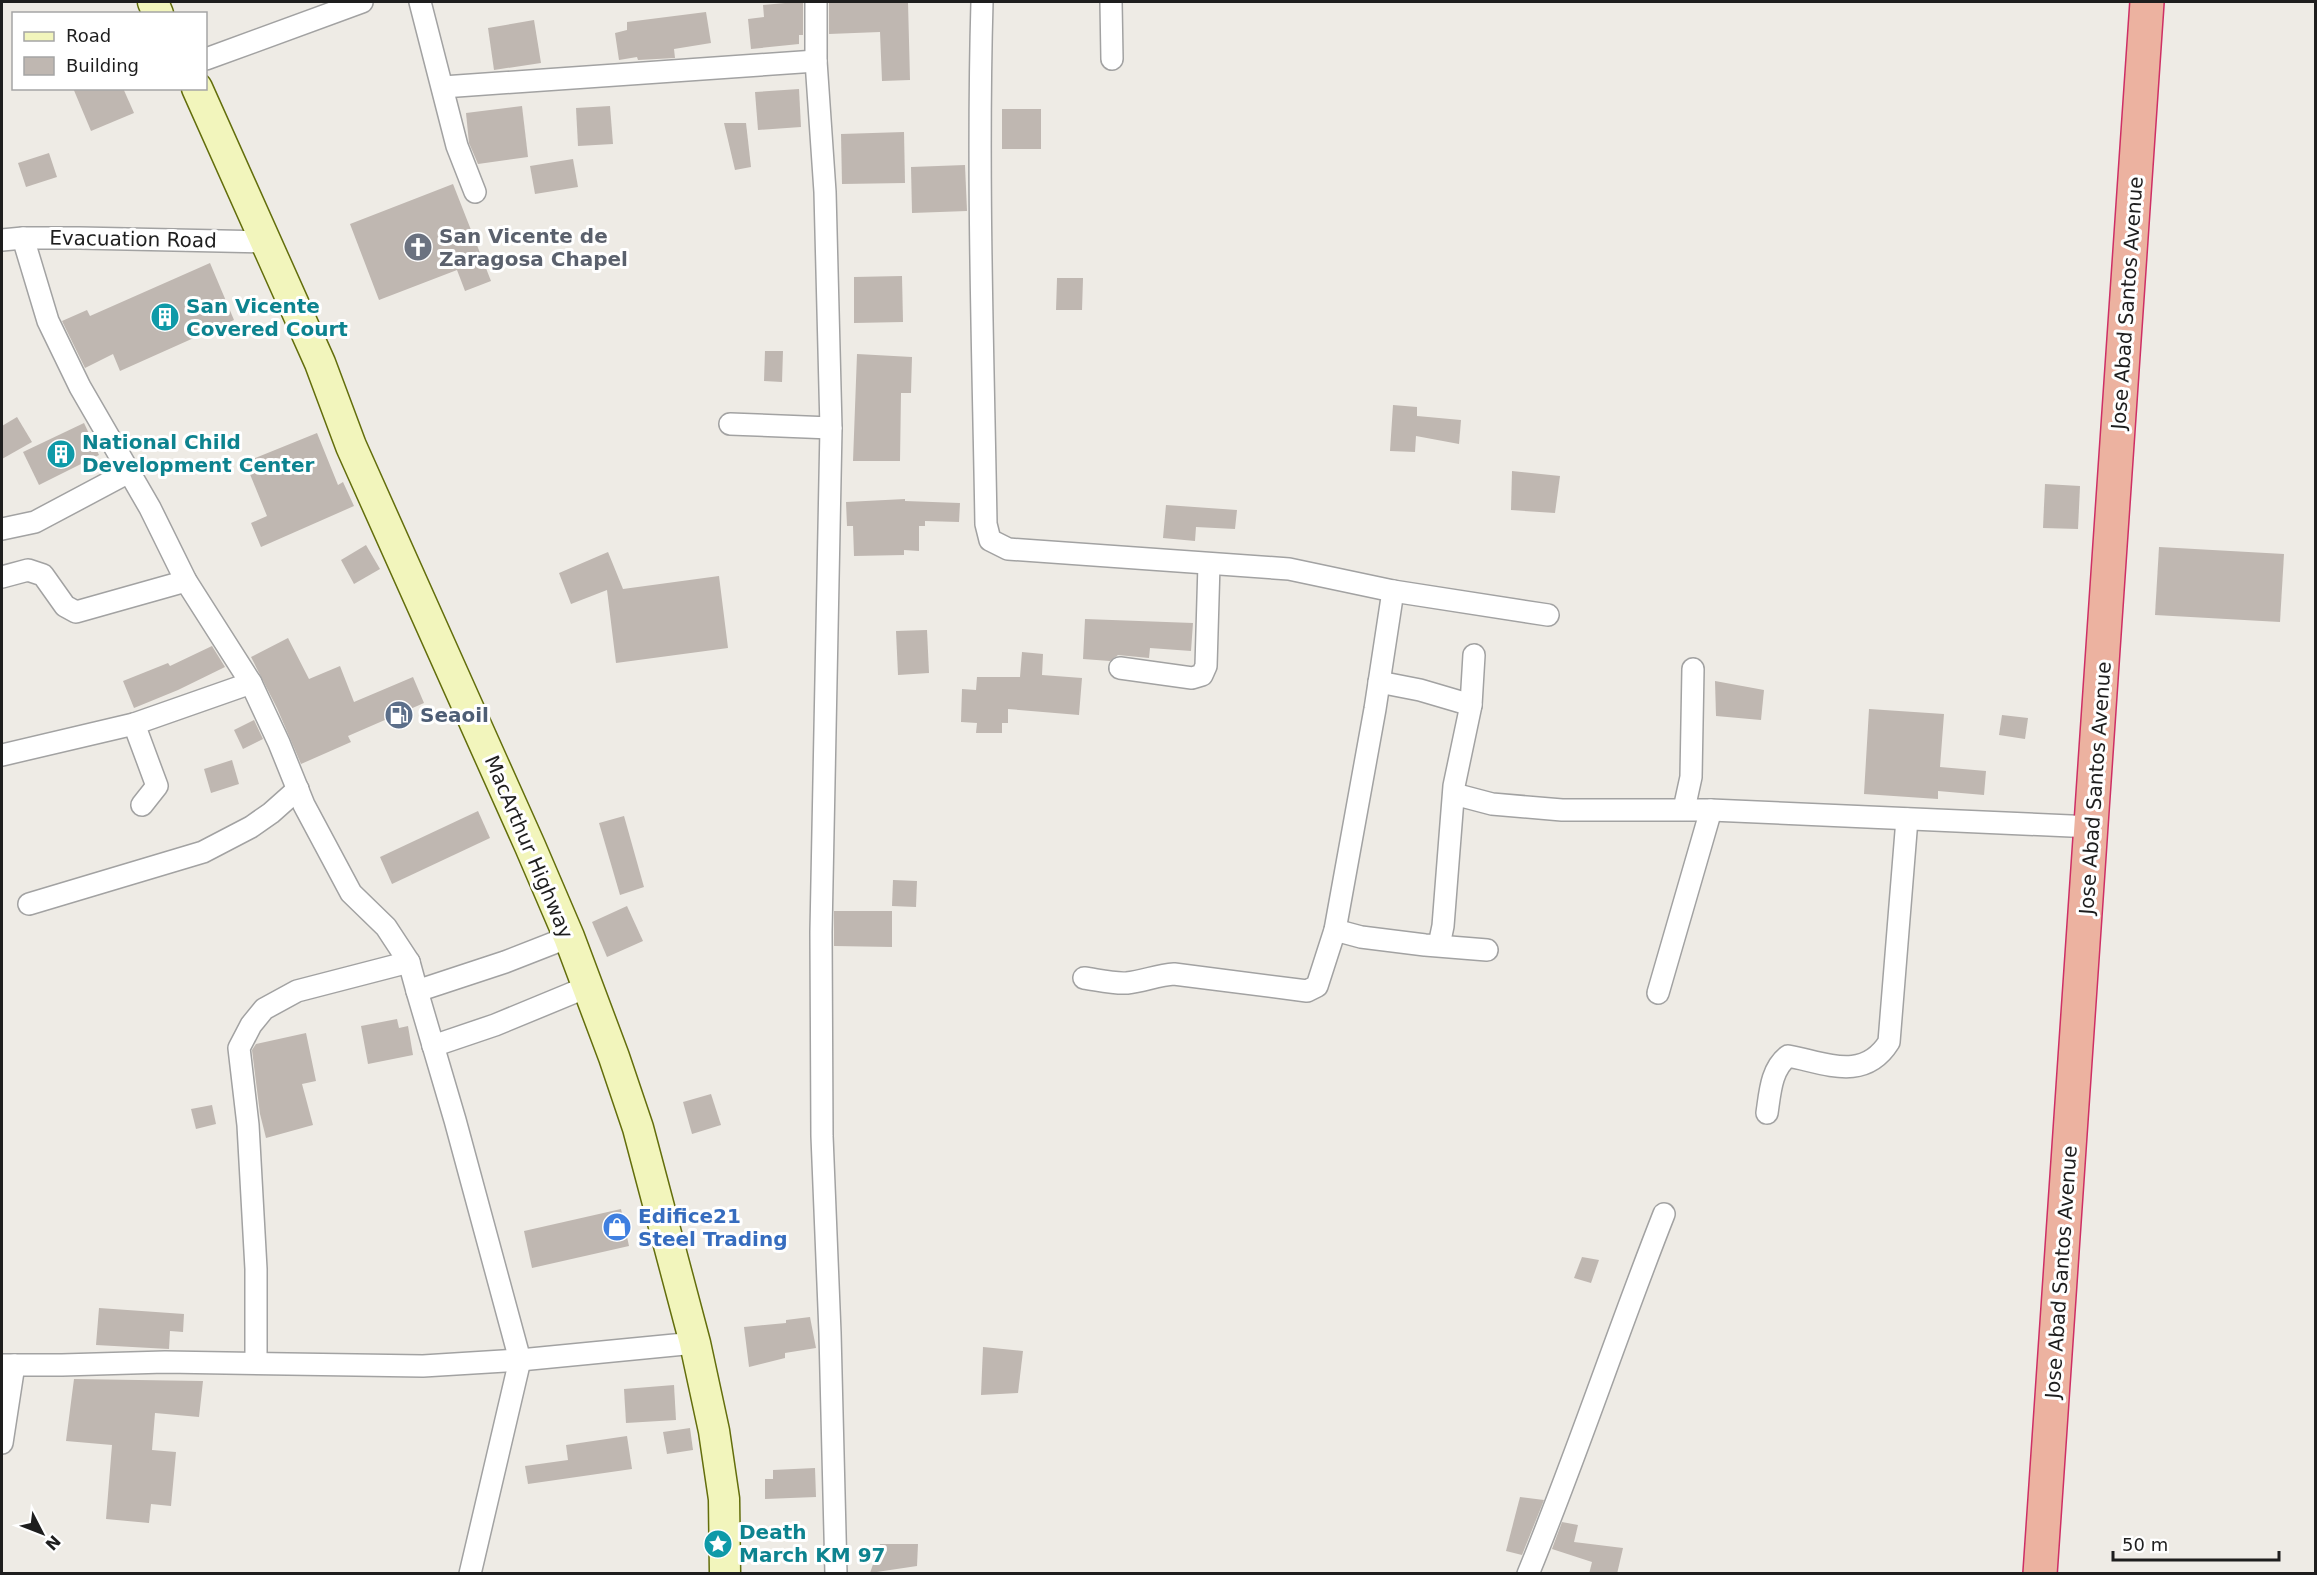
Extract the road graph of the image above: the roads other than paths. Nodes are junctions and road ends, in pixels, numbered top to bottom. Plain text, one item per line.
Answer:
1 (362, 2) edge
2 (420, 2) edge
3 (816, 2) edge
4 (982, 2) edge
5 (1111, 2) edge
6 (2147, 2) edge
7 (207, 59) edge
8 (1112, 59) dead end
9 (816, 61) junction
10 (443, 87) junction
11 (198, 90) edge
12 (475, 192) dead end
13 (8, 239) edge
14 (264, 242) junction
15 (730, 424) dead end
16 (831, 428) junction
17 (129, 472) junction
18 (2, 529) edge
19 (1209, 564) junction
20 (2, 577) edge
21 (186, 581) junction
22 (1393, 591) junction
23 (1548, 615) dead end
24 (1474, 655) dead end
25 (1120, 668) dead end
26 (1693, 669) dead end
27 (1379, 682) junction
28 (251, 683) junction
29 (1471, 705) junction
30 (135, 724) junction
31 (2, 755) edge
32 (298, 789) junction
33 (1454, 794) junction
34 (142, 805) dead end
35 (1684, 809) junction
36 (1711, 810) junction
37 (1907, 819) junction
38 (2092, 827) junction
39 (29, 904) dead end
40 (1335, 930) junction
41 (569, 937) junction
42 (1439, 945) junction
43 (1487, 950) dead end
44 (409, 962) junction
45 (1084, 978) dead end
46 (587, 987) junction
47 (417, 991) junction
48 (1658, 993) dead end
49 (433, 1046) junction
50 (1767, 1113) dead end
51 (1664, 1214) dead end
52 (695, 1343) junction
53 (520, 1360) junction
54 (256, 1362) junction
55 (8, 1365) edge
56 (2, 1443) edge
57 (470, 1574) edge
58 (725, 1574) edge
59 (836, 1574) edge
60 (1528, 1574) edge
61 (2040, 1574) edge

1 - 7 street
2 - 10 street
3 - 9 street
4 - 19 street
5 - 8 street
6 - 38 highway, Jose Abad Santos Avenue
9 - 10 street
9 - 16 street
10 - 12 street
11 - 14 main road, MacArthur Highway
13 - 14 street, Evacuation Road
13 - 17 street
14 - 41 main road, MacArthur Highway
15 - 16 street
16 - 59 street
17 - 18 street
17 - 21 street
19 - 22 street
19 - 25 street
20 - 21 street
21 - 28 street
22 - 23 street
22 - 27 street
24 - 29 street
26 - 35 street
27 - 29 street
27 - 40 street
28 - 30 street
28 - 32 street
29 - 33 street
30 - 31 street
30 - 34 street
32 - 39 street
32 - 44 street
33 - 35 street
33 - 42 street
35 - 36 street
36 - 37 street
36 - 48 street
37 - 38 street
37 - 50 street
38 - 61 highway, Jose Abad Santos Avenue
40 - 42 street
40 - 45 street
41 - 46 main road, MacArthur Highway
41 - 47 street
42 - 43 street
44 - 47 street
44 - 54 street
46 - 49 street
46 - 52 main road, MacArthur Highway
47 - 49 street
49 - 53 street
51 - 60 street
52 - 53 street
52 - 58 main road, MacArthur Highway
53 - 54 street
53 - 57 street
54 - 55 street
55 - 56 street

